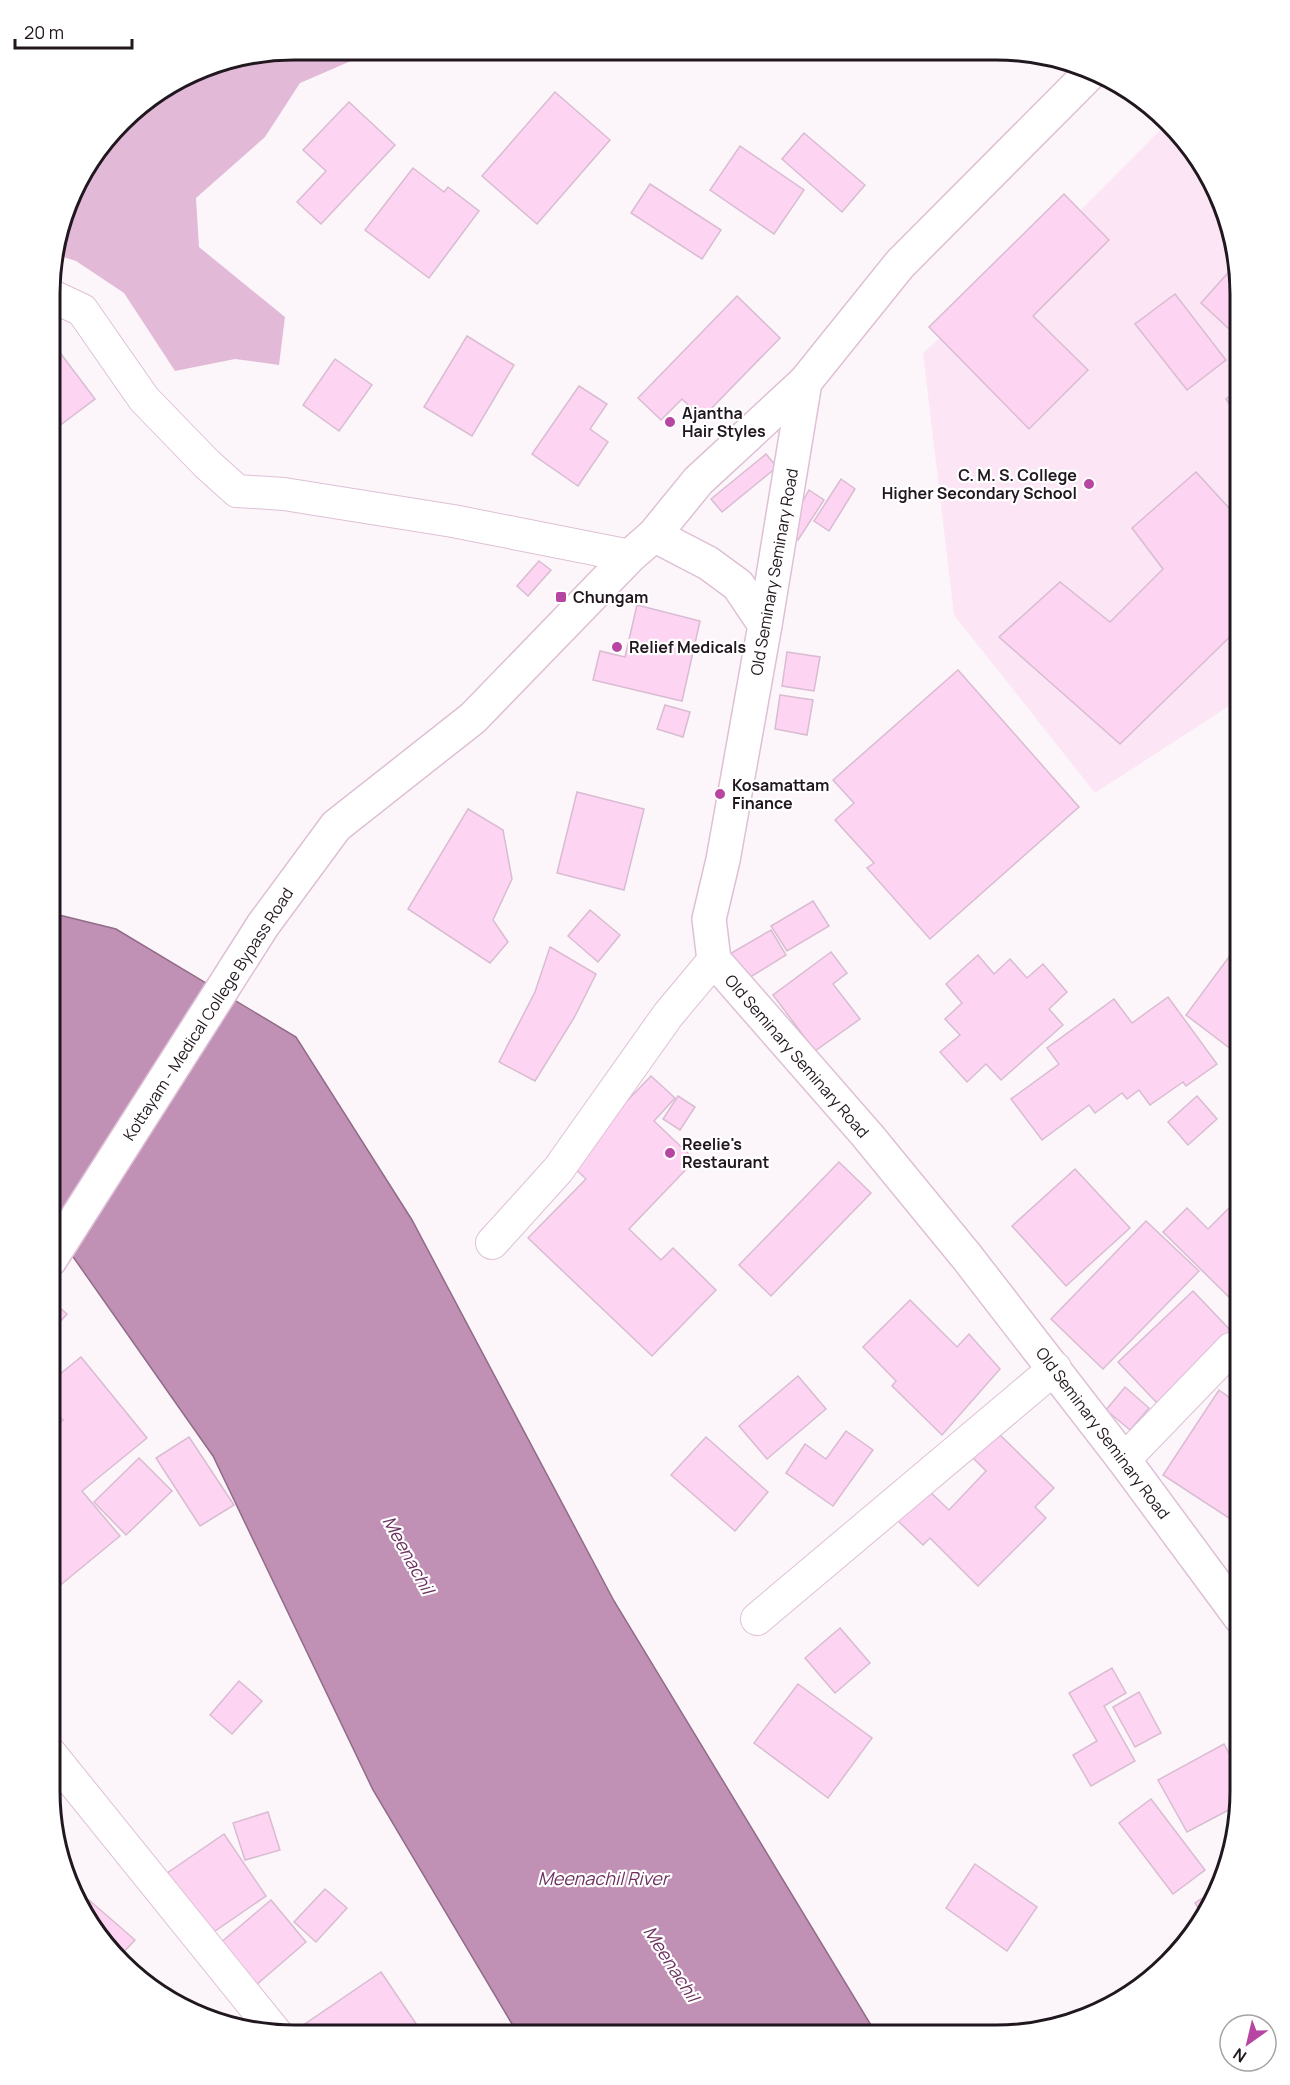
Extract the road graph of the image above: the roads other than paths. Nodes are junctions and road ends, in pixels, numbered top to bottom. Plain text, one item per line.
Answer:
1 (1085, 78) edge
2 (60, 300) edge
3 (806, 382) junction
4 (642, 545) junction
5 (765, 626) junction
6 (714, 960) junction
7 (492, 1243) dead end
8 (60, 1244) edge
9 (1230, 1350) edge
10 (1055, 1368) junction
11 (1125, 1460) junction
12 (1230, 1603) edge
13 (757, 1619) dead end
14 (60, 1765) edge
15 (267, 2023) edge

1 - 3 main road, Kottayam - Medical College Bypass Road
2 - 4 street
3 - 4 main road, Kottayam - Medical College Bypass Road
3 - 5 main road, Old Seminary Seminary Road
4 - 5 main road
4 - 8 main road, Kottayam - Medical College Bypass Road
5 - 6 main road, Old Seminary Seminary Road
6 - 7 street
6 - 10 main road, Old Seminary Seminary Road
9 - 11 street
10 - 11 main road, Old Seminary Seminary Road
10 - 13 street
11 - 12 main road, Old Seminary Seminary Road
14 - 15 street

